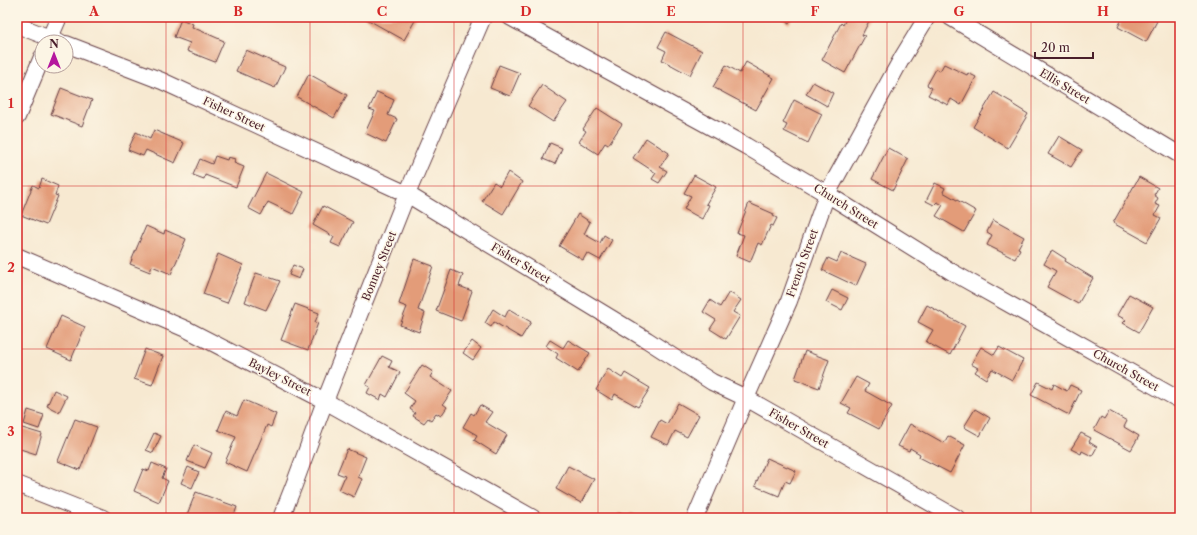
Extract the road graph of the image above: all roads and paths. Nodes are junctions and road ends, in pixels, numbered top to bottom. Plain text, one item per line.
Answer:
1 (59, 17) edge
2 (483, 17) edge
3 (510, 17) edge
4 (927, 17) edge
5 (950, 17) edge
6 (17, 25) edge
7 (37, 34) edge
8 (55, 34) edge
9 (74, 47) edge
10 (35, 74) edge
11 (17, 117) edge
12 (1180, 155) edge
13 (407, 194) junction
14 (827, 194) junction
15 (17, 256) edge
16 (746, 398) junction
17 (1180, 399) edge
18 (325, 401) junction
19 (17, 484) edge
20 (931, 511) edge
21 (104, 518) edge
22 (280, 518) edge
23 (534, 518) edge
24 (695, 518) edge
25 (957, 518) edge

1 - 8 street
2 - 13 street, Bonney Street
3 - 14 street, Church Street
4 - 14 street, French Street
5 - 12 street, Ellis Street
6 - 7 street
9 - 13 street, Fisher Street
10 - 11 street
13 - 16 street, Fisher Street
13 - 18 street, Bonney Street
14 - 16 street, French Street
14 - 17 street, Church Street
15 - 18 street, Bayley Street
16 - 20 street, Fisher Street
16 - 24 street, French Street
18 - 22 street, Bonney Street
18 - 23 street, Bayley Street
19 - 21 street
20 - 25 street, Fisher Street

